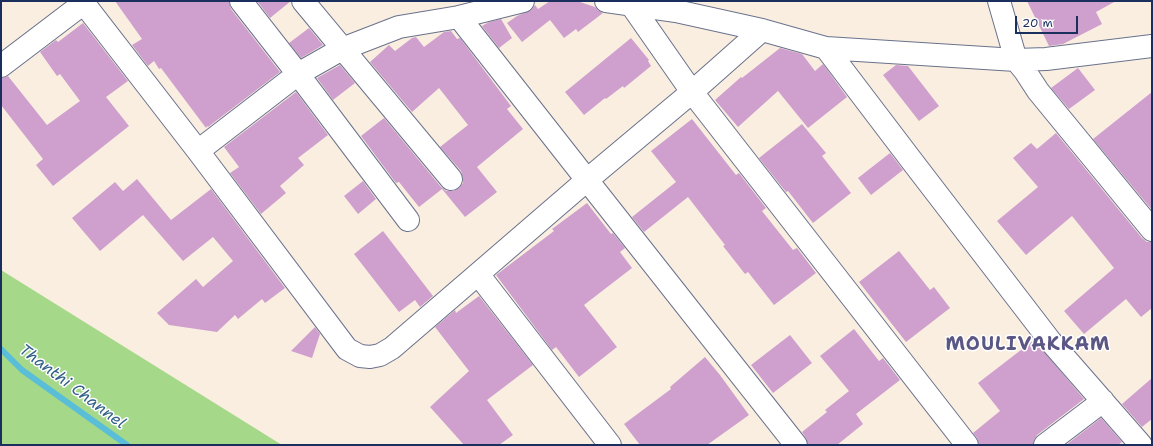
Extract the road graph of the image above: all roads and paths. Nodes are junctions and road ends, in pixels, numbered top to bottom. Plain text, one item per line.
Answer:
1 (241, 1) edge
2 (303, 1) edge
3 (523, 1) edge
4 (606, 1) edge
5 (999, 1) edge
6 (83, 2) edge
7 (632, 6) junction
8 (459, 17) junction
9 (762, 30) junction
10 (1152, 46) edge
11 (342, 48) junction
12 (826, 48) junction
13 (1016, 60) junction
14 (1, 66) edge
15 (298, 74) junction
16 (692, 92) junction
17 (198, 151) junction
18 (451, 179) dead end
19 (587, 180) junction
20 (408, 220) dead end
21 (1152, 230) edge
22 (478, 274) junction
23 (1103, 400) junction
24 (610, 445) edge
25 (796, 445) edge
26 (967, 445) edge
27 (1045, 445) edge
28 (1140, 445) edge

1 - 15 street
2 - 11 street
3 - 8 street
4 - 7 street
5 - 13 street
6 - 14 street
6 - 17 street
7 - 9 street
7 - 16 street
8 - 11 street
8 - 19 street
9 - 12 street
9 - 16 street
10 - 13 street
11 - 15 street
11 - 18 street
12 - 13 street
12 - 23 street
13 - 21 street
15 - 17 street
15 - 20 street
16 - 19 street
16 - 26 street
17 - 22 street
19 - 22 street
19 - 25 street
22 - 24 street
23 - 27 street
23 - 28 street

